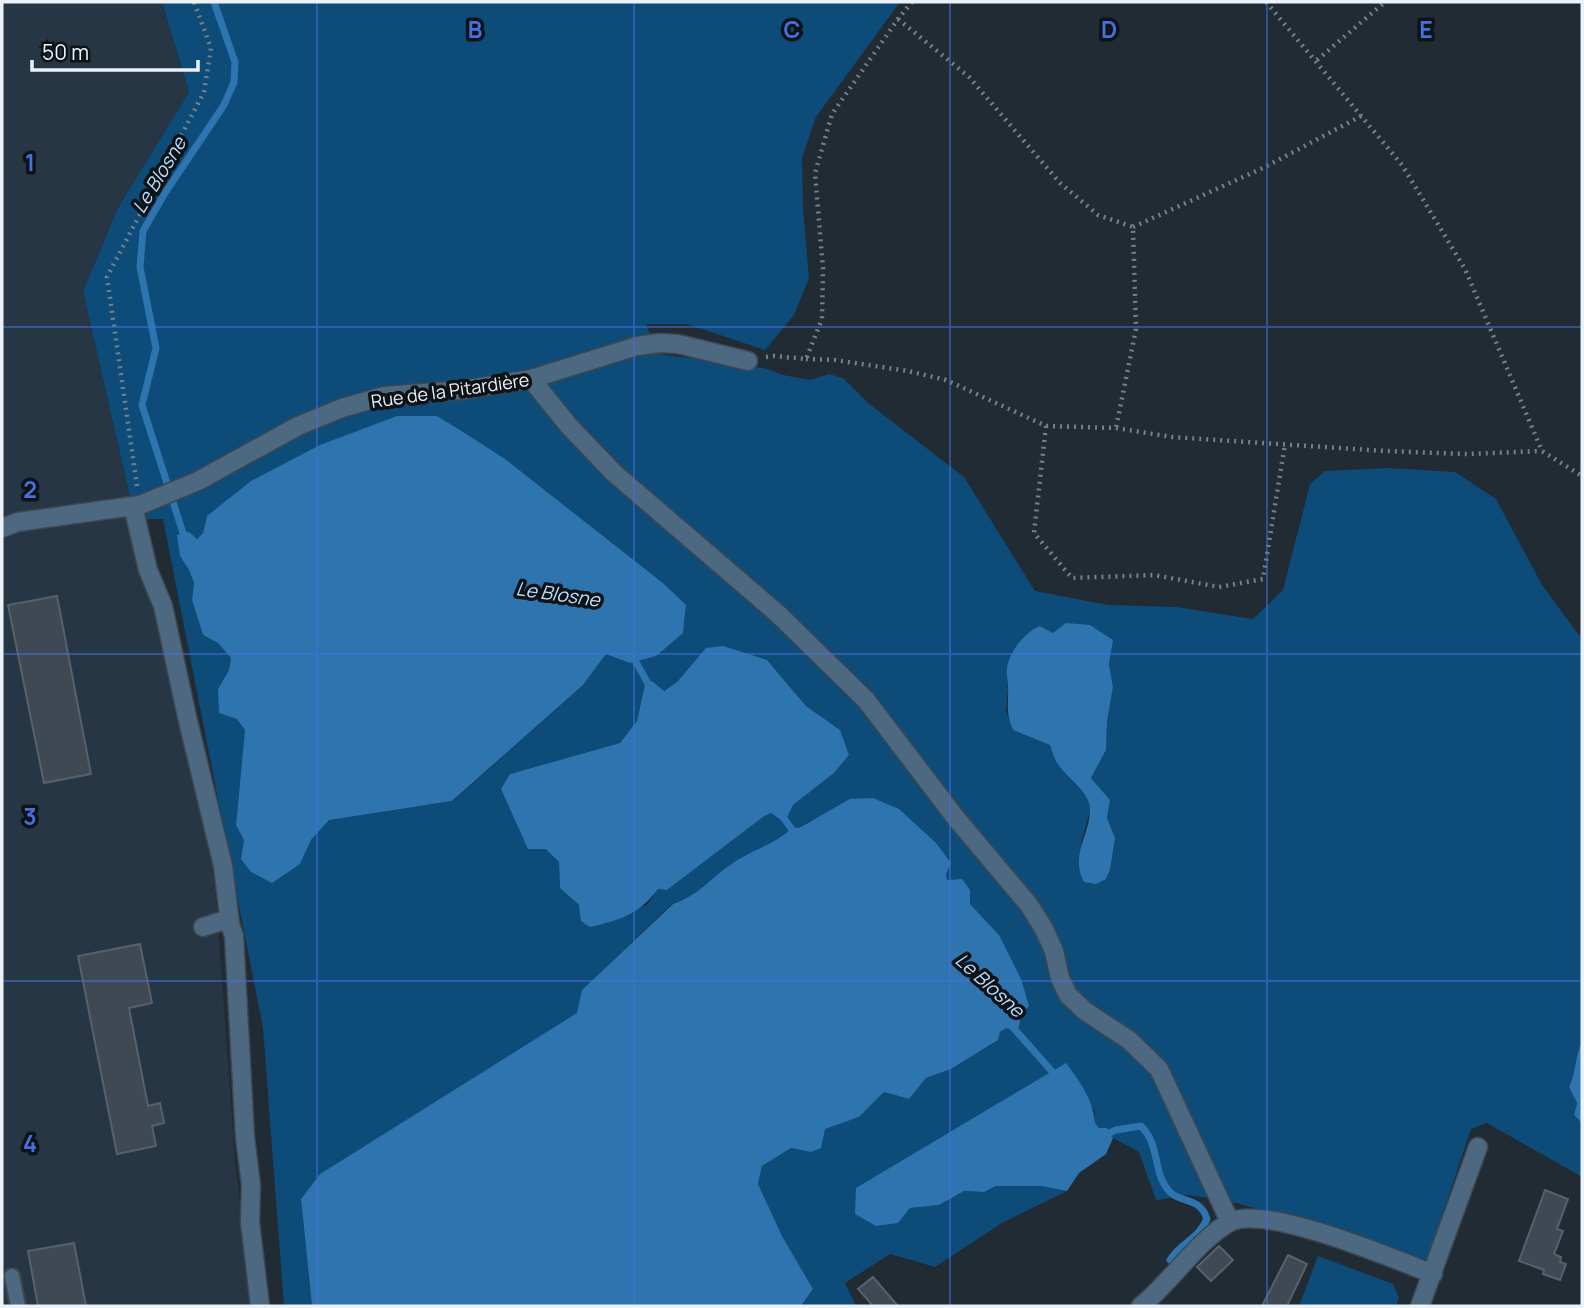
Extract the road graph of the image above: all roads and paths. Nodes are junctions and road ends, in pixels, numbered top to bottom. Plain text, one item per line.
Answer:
1 (194, 2) edge
2 (912, 2) edge
3 (1266, 2) edge
4 (1385, 2) edge
5 (898, 19) junction
6 (1317, 60) junction
7 (1363, 115) junction
8 (1133, 227) junction
9 (807, 359) junction
10 (748, 361) joint
11 (531, 379) junction
12 (1046, 426) junction
13 (1116, 428) junction
14 (1285, 443) junction
15 (1542, 452) junction
16 (1582, 476) edge
17 (136, 505) junction
18 (2, 528) edge
19 (230, 924) junction
20 (203, 927) dead end
21 (1478, 1147) dead end
22 (1230, 1222) junction
23 (1433, 1274) junction
24 (12, 1276) dead end
25 (18, 1306) edge
26 (260, 1306) edge
27 (1141, 1306) edge
28 (1420, 1306) edge

1 - 17 path
2 - 5 path
3 - 6 path
4 - 6 path
5 - 8 path
5 - 9 path
6 - 7 path
7 - 8 path
7 - 15 path
8 - 13 path
9 - 10 path
9 - 12 path
10 - 11 street, Rue de la Pitardière
11 - 17 street, Rue de la Pitardière
11 - 22 street
12 - 13 path
12 - 14 path
13 - 14 path
14 - 15 path
15 - 16 path
17 - 18 street, Rue de la Pitardière
17 - 19 street
19 - 20 street
19 - 26 street
21 - 23 street
22 - 23 street
22 - 27 street
23 - 28 street
24 - 25 lane

